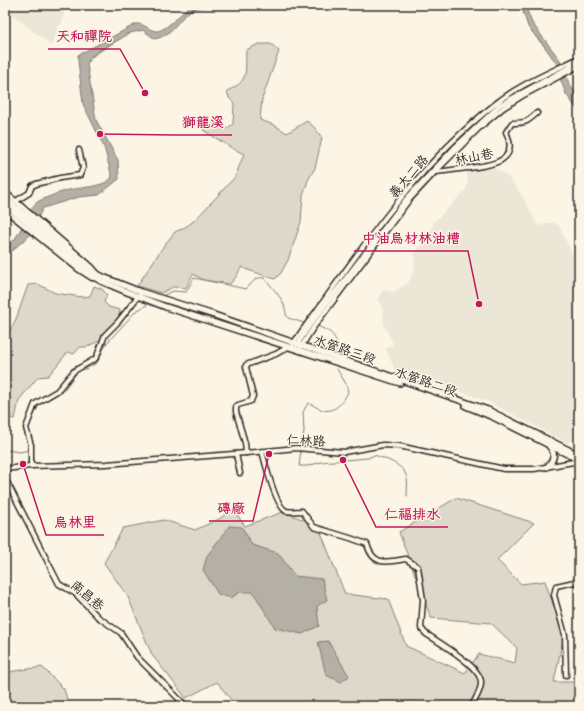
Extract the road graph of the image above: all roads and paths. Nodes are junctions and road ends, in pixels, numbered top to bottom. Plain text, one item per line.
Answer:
1 (579, 58) edge
2 (577, 64) edge
3 (523, 91) junction
4 (538, 113) dead end
5 (79, 150) dead end
6 (427, 168) junction
7 (433, 171) junction
8 (5, 192) edge
9 (5, 198) edge
10 (16, 201) junction
11 (5, 204) edge
12 (5, 210) edge
13 (18, 212) junction
14 (43, 232) junction
15 (141, 292) junction
16 (138, 297) junction
17 (295, 347) junction
18 (546, 444) junction
19 (262, 451) junction
20 (246, 453) junction
21 (236, 454) junction
22 (579, 455) edge
23 (579, 460) edge
24 (31, 466) junction
25 (547, 466) junction
26 (5, 469) edge
27 (240, 473) dead end
28 (5, 478) edge
29 (579, 581) edge
30 (566, 675) dead end
31 (186, 706) edge
32 (472, 706) edge

1 - 2 street, 義大二路
2 - 3 street, 義大二路
3 - 6 street, 義大二路
3 - 7 street, 義大二路
4 - 7 street, 林山巷
5 - 10 street
6 - 7 street, 林山巷
6 - 17 street, 義大二路
7 - 17 street, 義大二路
8 - 10 street
9 - 13 main road
10 - 13 street
11 - 13 main road
12 - 13 street
13 - 14 main road
13 - 14 street
14 - 15 main road, 水管路三段
14 - 16 main road, 水管路三段
15 - 16 street
15 - 17 main road, 水管路三段
16 - 17 main road, 水管路三段
16 - 24 street
17 - 18 main road, 水管路二段
17 - 20 street
17 - 22 main road, 水管路三段
18 - 23 main road
18 - 25 main road
19 - 20 street, 仁林路
19 - 25 street, 仁林路
19 - 32 street
20 - 21 street, 仁林路
21 - 24 street, 仁林路
21 - 27 street
23 - 25 street, 仁林路
24 - 26 street, 仁林路
28 - 31 street, 南昌巷
29 - 30 street

